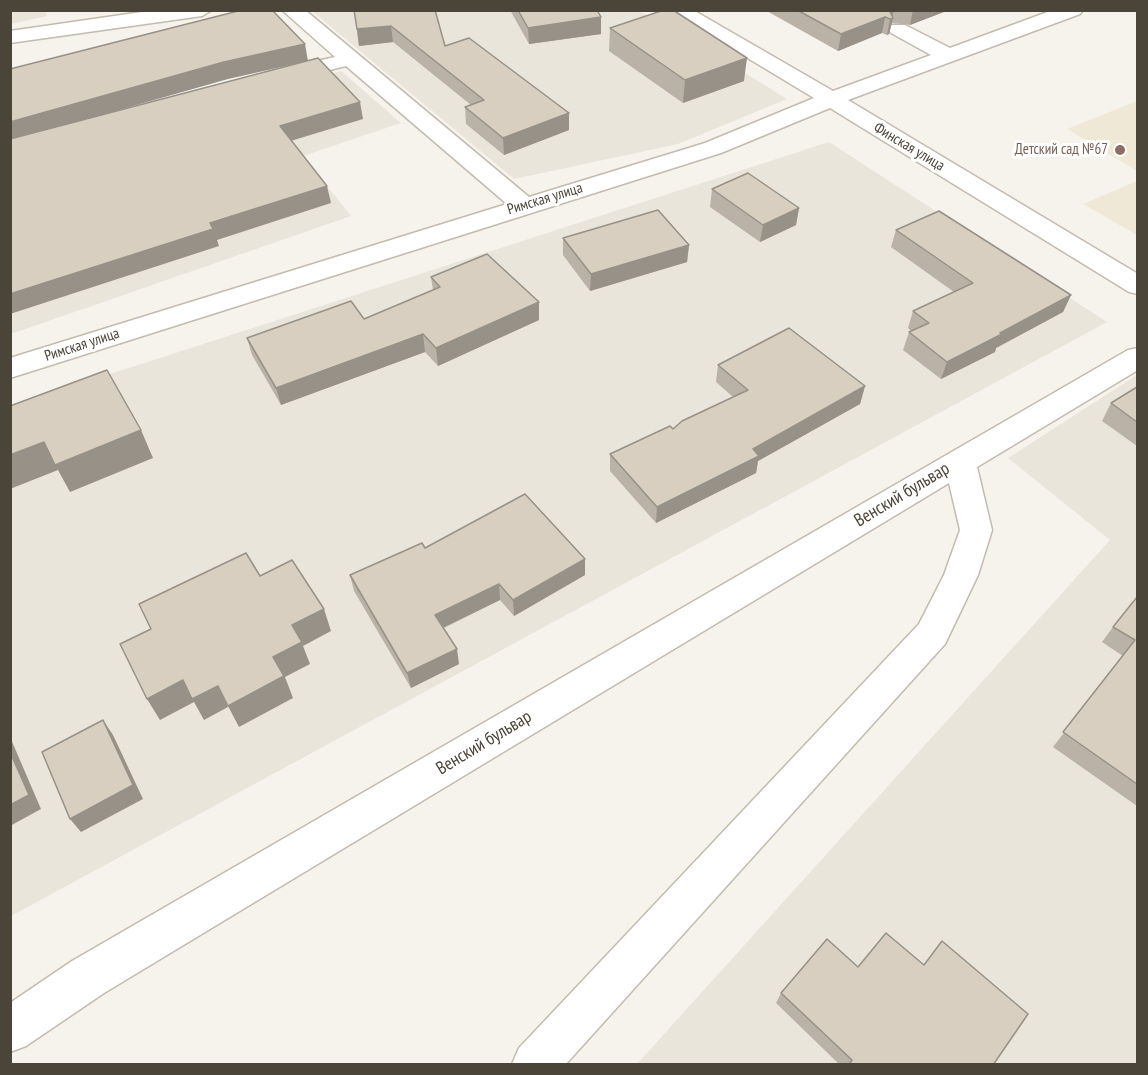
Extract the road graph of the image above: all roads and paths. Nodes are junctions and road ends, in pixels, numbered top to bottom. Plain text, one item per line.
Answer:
1 (202, 10) edge
2 (292, 10) edge
3 (678, 10) edge
4 (1073, 10) edge
5 (898, 29) dead end
6 (10, 37) edge
7 (949, 56) junction
8 (351, 60) junction
9 (260, 81) edge
10 (831, 99) junction
11 (523, 205) junction
12 (1137, 286) edge
13 (1137, 357) edge
14 (10, 368) edge
15 (960, 461) junction
16 (10, 1030) edge
17 (535, 1065) edge

1 - 6 street
2 - 8 street
3 - 10 street, Финская улица
4 - 7 street, Римская улица
5 - 7 street
7 - 10 street, Римская улица
8 - 9 street
8 - 11 street
10 - 11 street, Римская улица
10 - 12 street, Финская улица
11 - 14 street, Римская улица
13 - 15 street, Венский бульвар
15 - 16 street, Венский бульвар
15 - 17 street, Венский бульвар

